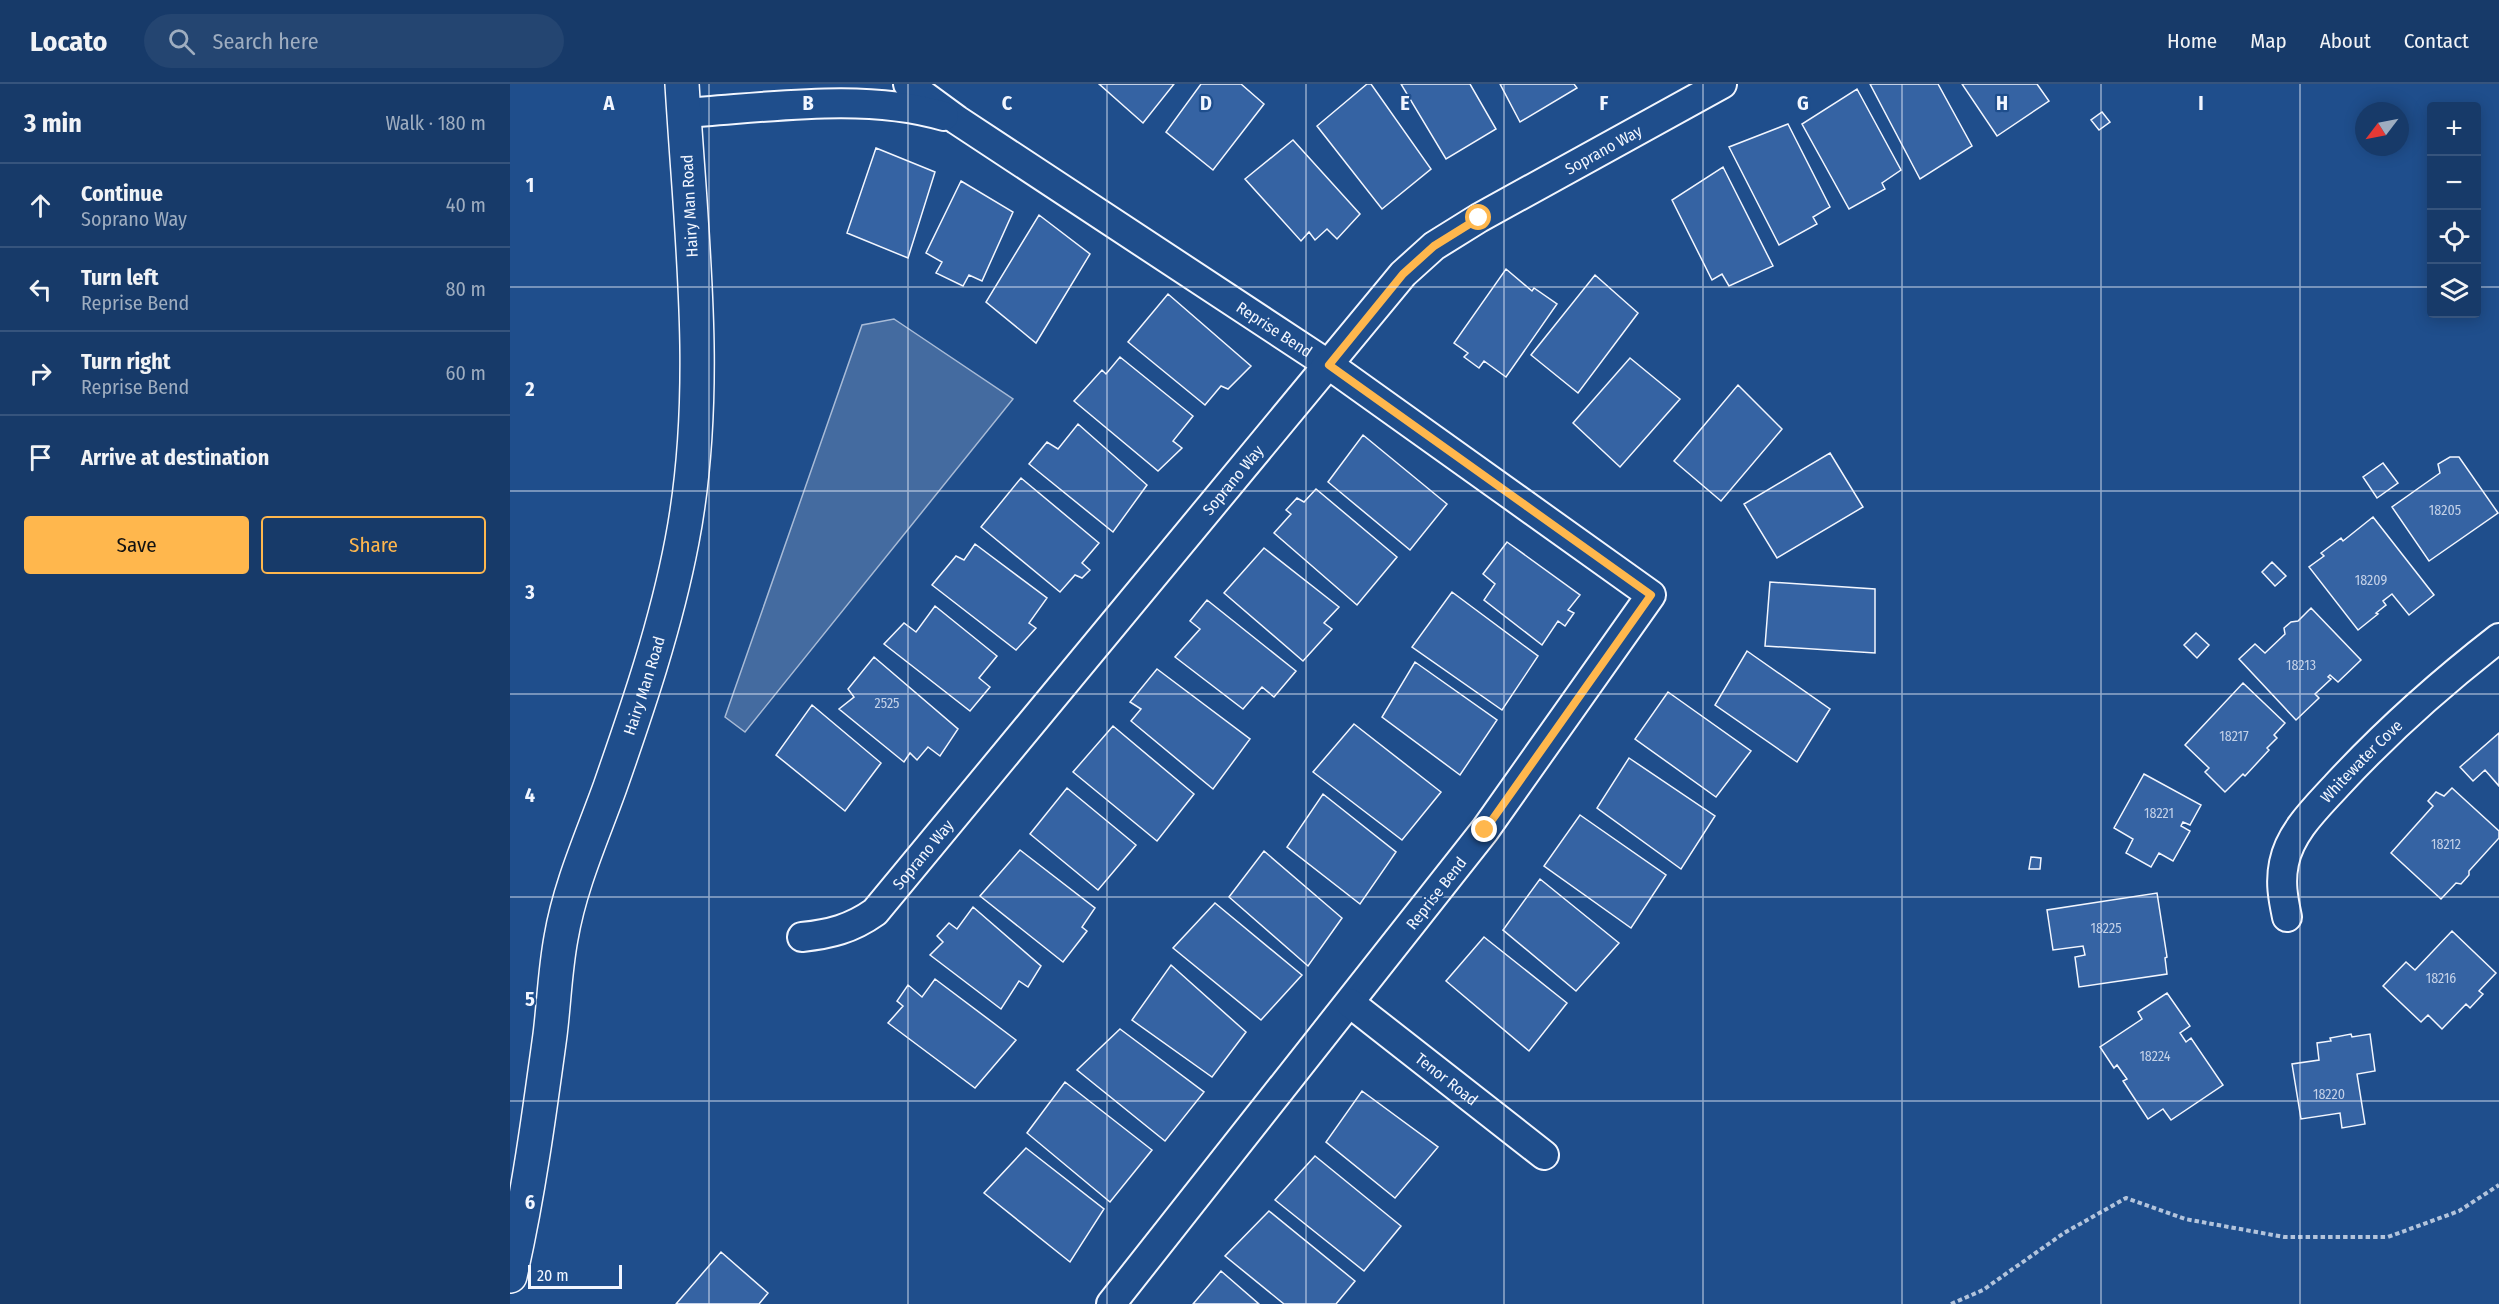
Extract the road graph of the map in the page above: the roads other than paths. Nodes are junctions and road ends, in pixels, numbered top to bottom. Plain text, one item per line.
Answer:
1 (908, 84) edge
2 (1722, 84) edge
3 (683, 99) edge
4 (957, 120) junction
5 (1329, 365) junction
6 (2499, 638) edge
7 (2287, 916) dead end
8 (802, 937) dead end
9 (1350, 1003) junction
10 (1544, 1155) dead end
11 (510, 1276) edge
12 (1111, 1304) edge

1 - 4 street, Reprise Bend
2 - 5 street, Soprano Way
3 - 4 street, Reprise Bend
3 - 11 street, Hairy Man Road
4 - 5 street, Reprise Bend
5 - 8 street, Soprano Way
5 - 9 street, Reprise Bend
6 - 7 street, Whitewater Cove
9 - 10 street, Tenor Road
9 - 12 street, Reprise Bend

